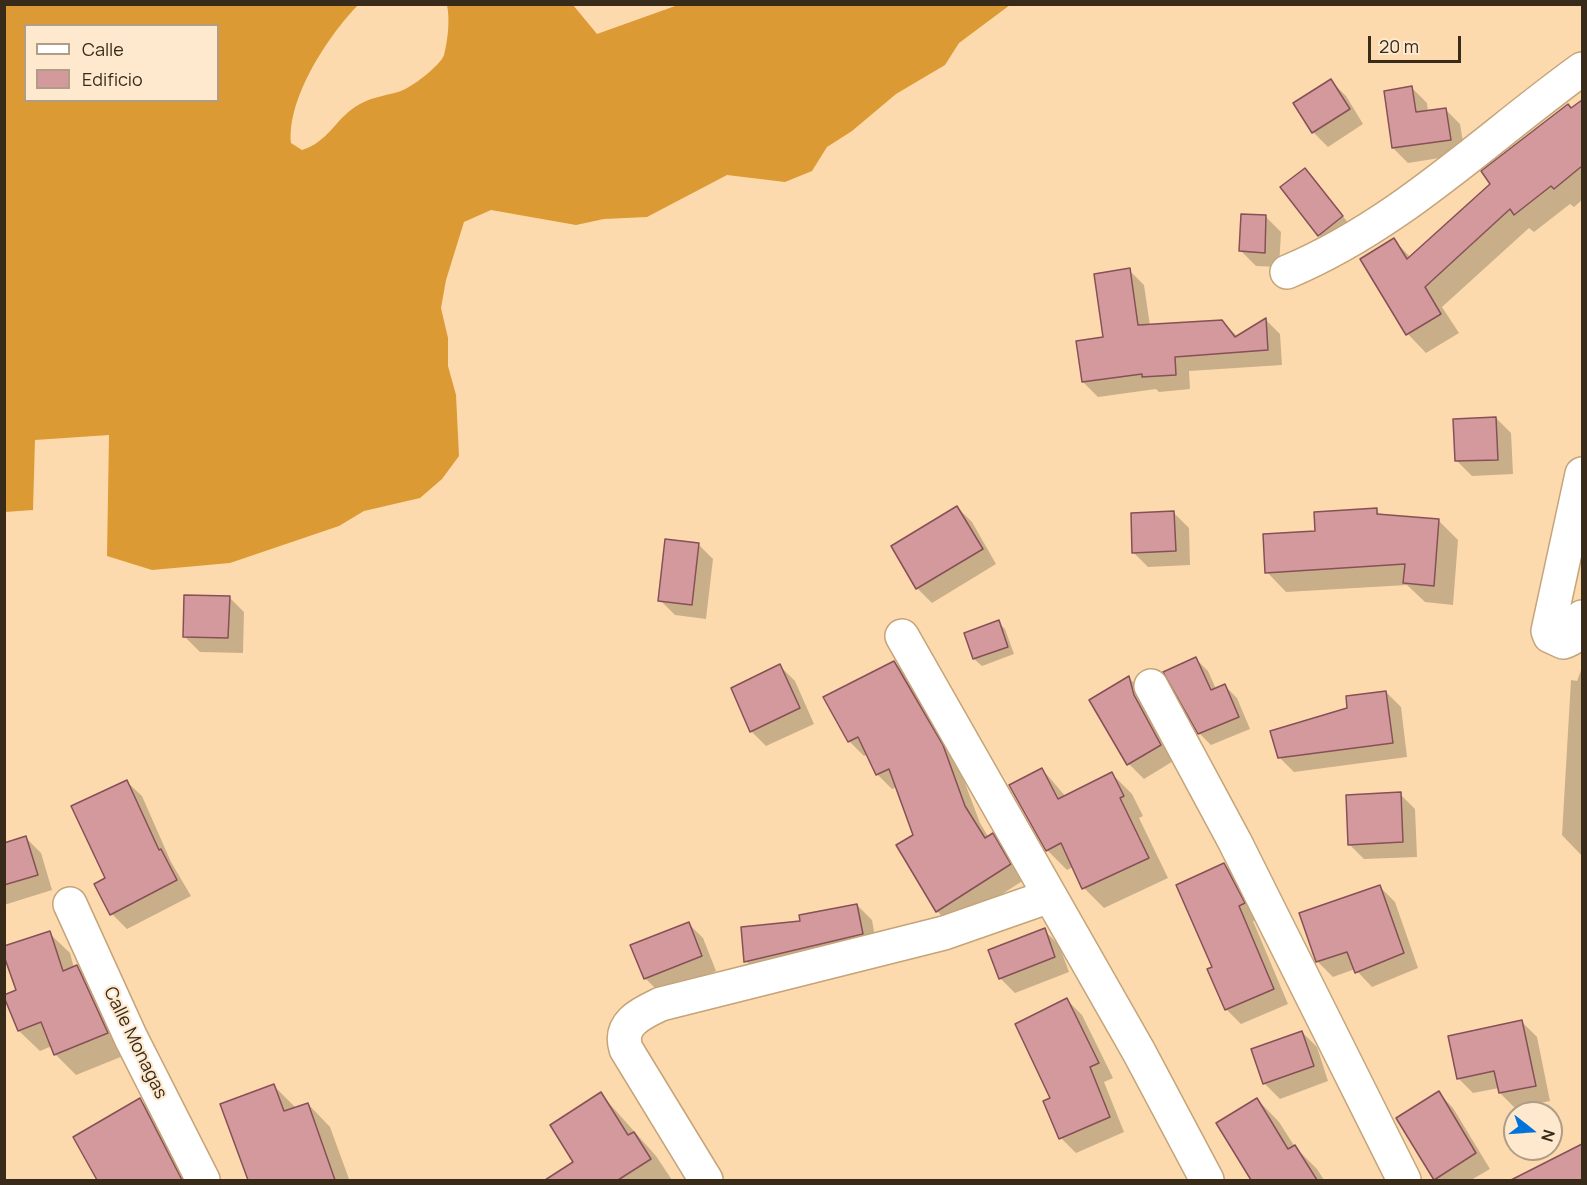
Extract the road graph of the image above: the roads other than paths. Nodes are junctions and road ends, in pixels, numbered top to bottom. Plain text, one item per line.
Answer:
1 (1582, 69) edge
2 (1287, 272) dead end
3 (1582, 474) edge
4 (1582, 616) edge
5 (902, 636) dead end
6 (1151, 686) dead end
7 (1050, 896) junction
8 (70, 904) dead end
9 (203, 1180) edge
10 (706, 1180) edge
11 (1208, 1180) edge
12 (1404, 1180) edge

1 - 2 street
3 - 4 street
5 - 7 street
6 - 12 street
7 - 10 street
7 - 11 street
8 - 9 street, Calle Monagas

